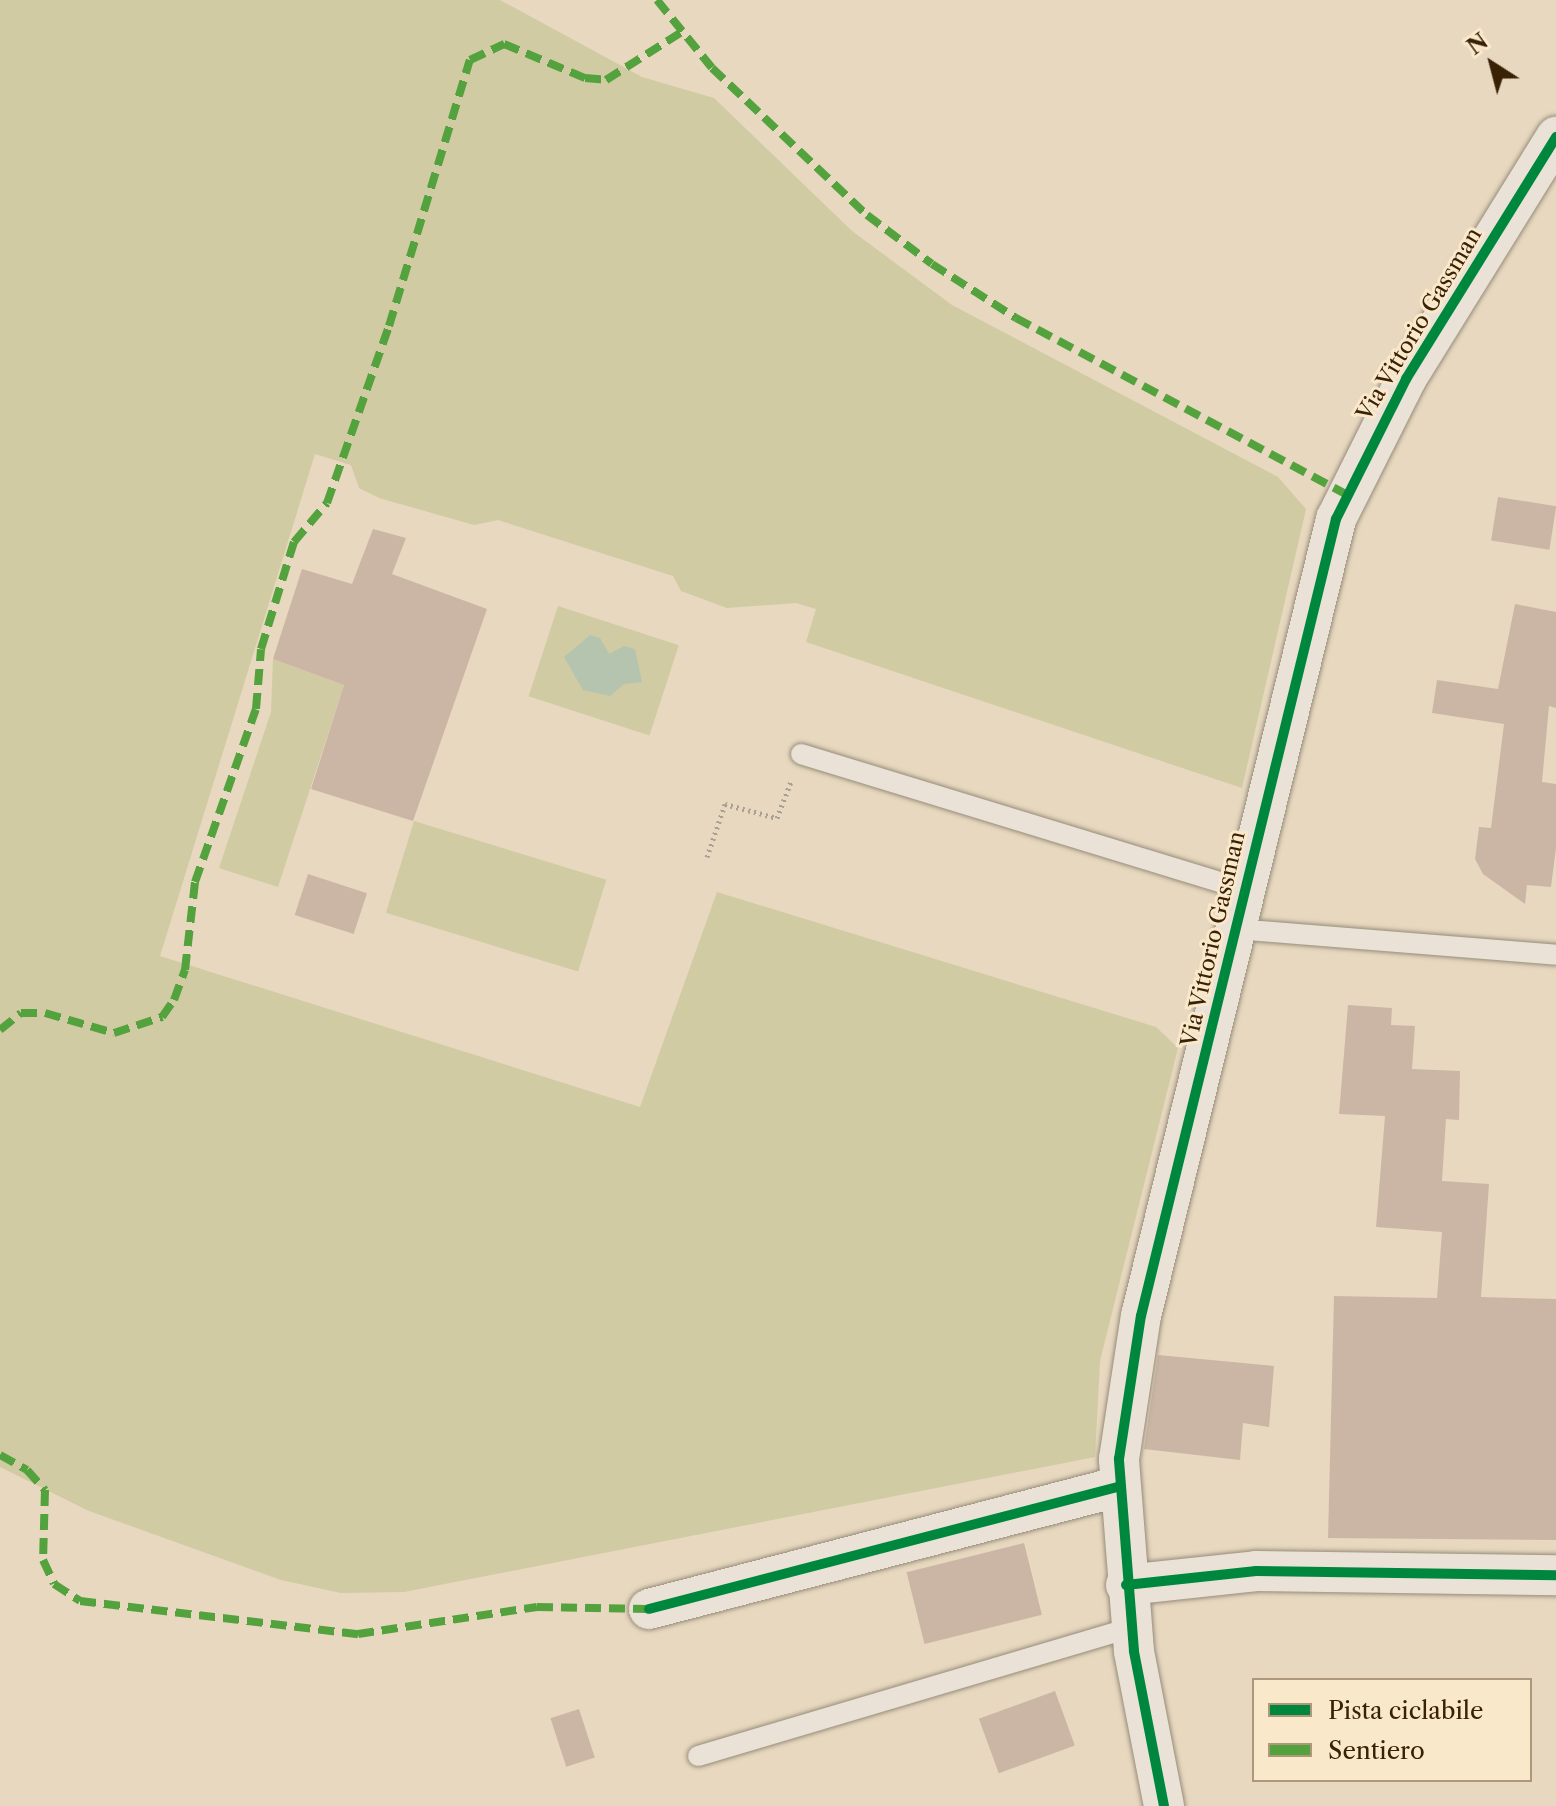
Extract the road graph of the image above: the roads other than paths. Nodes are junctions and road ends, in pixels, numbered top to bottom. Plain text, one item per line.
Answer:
1 (1556, 137) edge
2 (801, 754) road end
3 (1246, 890) junction
4 (1236, 929) junction
5 (1556, 955) edge
6 (1120, 1486) junction
7 (1556, 1575) edge
8 (1126, 1585) junction
9 (649, 1609) dead end
10 (1131, 1628) junction
11 (698, 1756) dead end
12 (1164, 1806) edge

1 - 3 street, Via Vittorio Gassman
2 - 3 lane
3 - 4 street, Via Vittorio Gassman
4 - 5 lane
4 - 6 street, Via Vittorio Gassman
6 - 8 street, Via Vittorio Gassman
6 - 9 street
7 - 8 street
8 - 10 street, Via Vittorio Gassman
10 - 11 lane
10 - 12 street, Via Vittorio Gassman

